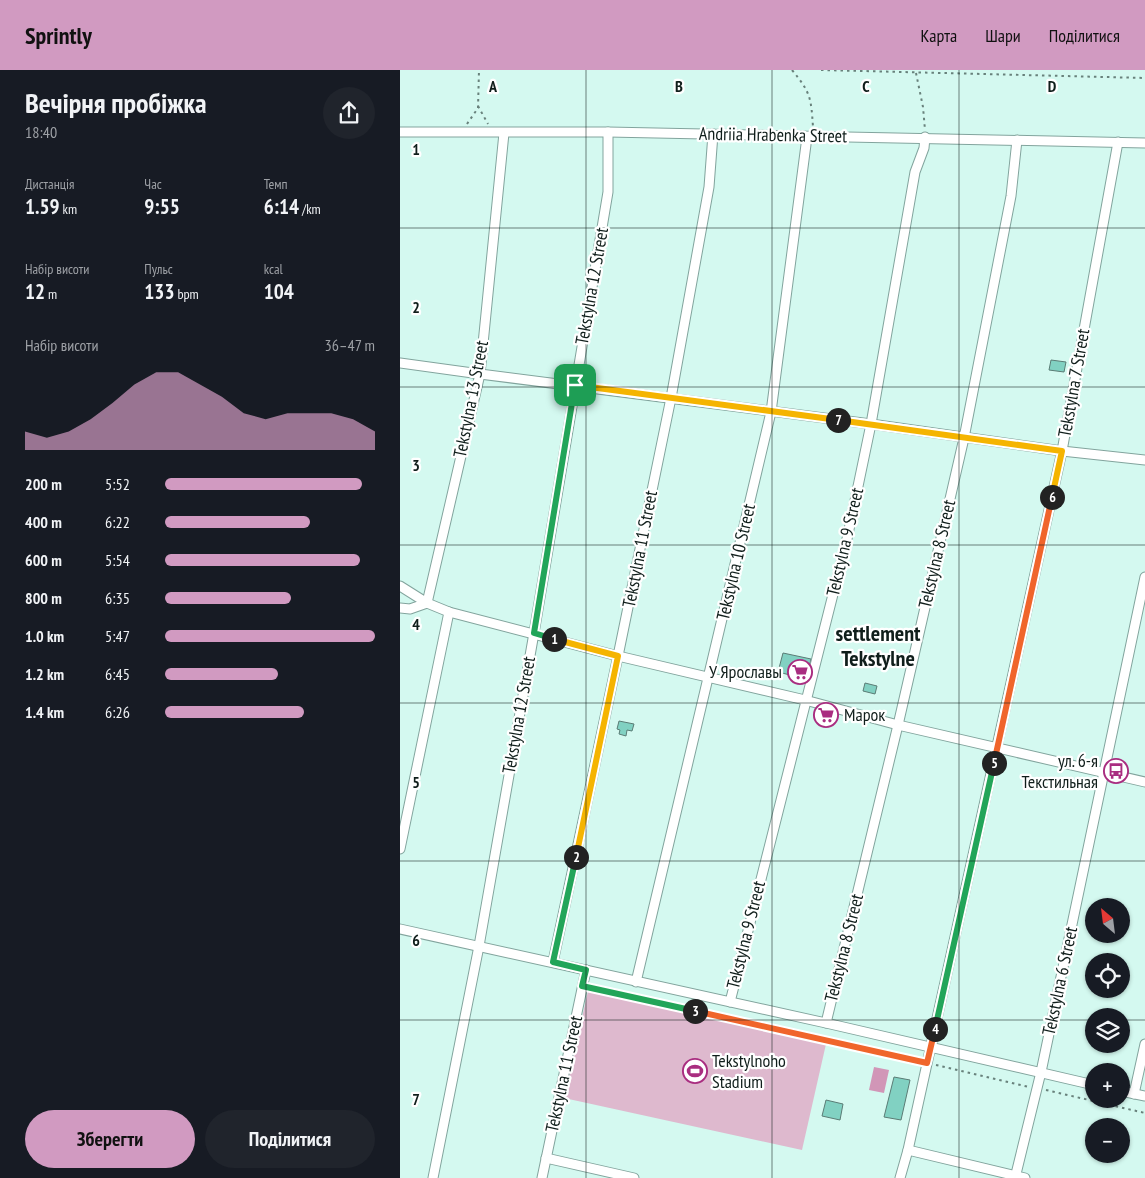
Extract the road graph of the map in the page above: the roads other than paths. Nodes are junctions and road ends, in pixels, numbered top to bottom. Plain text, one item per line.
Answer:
1 (400, 132) edge
2 (504, 132) junction
3 (608, 132) junction
4 (713, 134) junction
5 (810, 137) junction
6 (925, 137) junction
7 (1017, 140) junction
8 (1118, 142) junction
9 (1145, 143) edge
10 (400, 363) edge
11 (480, 374) junction
12 (575, 385) junction
13 (670, 398) junction
14 (771, 412) junction
15 (871, 424) junction
16 (964, 438) junction
17 (1062, 451) junction
18 (1145, 460) edge
19 (1145, 577) edge
20 (400, 586) edge
21 (427, 603) junction
22 (400, 608) edge
23 (449, 612) junction
24 (534, 633) junction
25 (618, 656) junction
26 (709, 677) junction
27 (805, 700) junction
28 (898, 725) junction
29 (998, 747) junction
30 (1104, 772) junction
31 (1145, 782) edge
32 (400, 849) edge
33 (400, 929) edge
34 (478, 946) junction
35 (553, 962) junction
36 (586, 970) junction
37 (636, 982) junction
38 (730, 1002) junction
39 (826, 1023) junction
40 (1145, 1044) edge
41 (931, 1047) junction
42 (1041, 1072) junction
43 (1085, 1082) edge
44 (1130, 1093) edge
45 (1134, 1094) junction
46 (1145, 1096) edge
47 (908, 1150) junction
48 (546, 1158) junction
49 (1015, 1177) edge
50 (433, 1178) edge
51 (542, 1178) edge
52 (634, 1178) edge
53 (900, 1178) edge
54 (1025, 1178) edge

1 - 2 street, Andriia Hrabenka Street
2 - 3 street, Andriia Hrabenka Street
2 - 11 street, Tekstylna 13 Street
3 - 4 street, Andriia Hrabenka Street
3 - 12 street, Tekstylna 12 Street
4 - 5 street, Andriia Hrabenka Street
4 - 13 street, Tekstylna 11 Street
5 - 6 street, Andriia Hrabenka Street
5 - 14 street, Tekstylna 10 Street
6 - 7 street, Andriia Hrabenka Street
6 - 15 street, Tekstylna 9 Street
7 - 8 street, Andriia Hrabenka Street
7 - 16 street, Tekstylna 8 Street
8 - 9 street, Andriia Hrabenka Street
8 - 17 street, Tekstylna 7 Street
10 - 11 street
11 - 12 street
11 - 21 street, Tekstylna 13 Street
12 - 13 street
12 - 24 street, Tekstylna 12 Street
13 - 14 street
13 - 25 street, Tekstylna 11 Street
14 - 15 street
14 - 26 street, Tekstylna 10 Street
15 - 16 street
15 - 27 street, Tekstylna 9 Street
16 - 17 street
16 - 28 street, Tekstylna 8 Street
17 - 18 street
17 - 29 street, Tekstylna 7 Street
19 - 30 street, Tekstylna 6 Street
20 - 21 street
21 - 22 street
21 - 23 street
23 - 24 street
23 - 32 street
24 - 25 street
24 - 34 street, Tekstylna 12 Street
25 - 26 street
25 - 35 street, Tekstylna 11 Street
26 - 27 street
26 - 37 street, Tekstylna 10 Street
27 - 28 street
27 - 38 street, Tekstylna 9 Street
28 - 29 street
28 - 39 street, Tekstylna 8 Street
29 - 30 street
29 - 41 street, Tekstylna 7 Street
30 - 31 street
30 - 42 street, Tekstylna 6 Street
33 - 34 street
34 - 35 street
34 - 50 street, Tekstylna 12 Street
35 - 36 street
36 - 37 street
36 - 48 street, Tekstylna 11 Street
37 - 38 street
38 - 39 street
39 - 41 street
40 - 45 street
41 - 42 street
41 - 47 street, Tekstylna 7 Street
42 - 43 street
42 - 49 street, Tekstylna 6 Street
44 - 45 street
45 - 46 street
47 - 49 street
47 - 53 street, Tekstylna 7 Street
48 - 51 street, Tekstylna 11 Street
48 - 52 street
49 - 54 street

